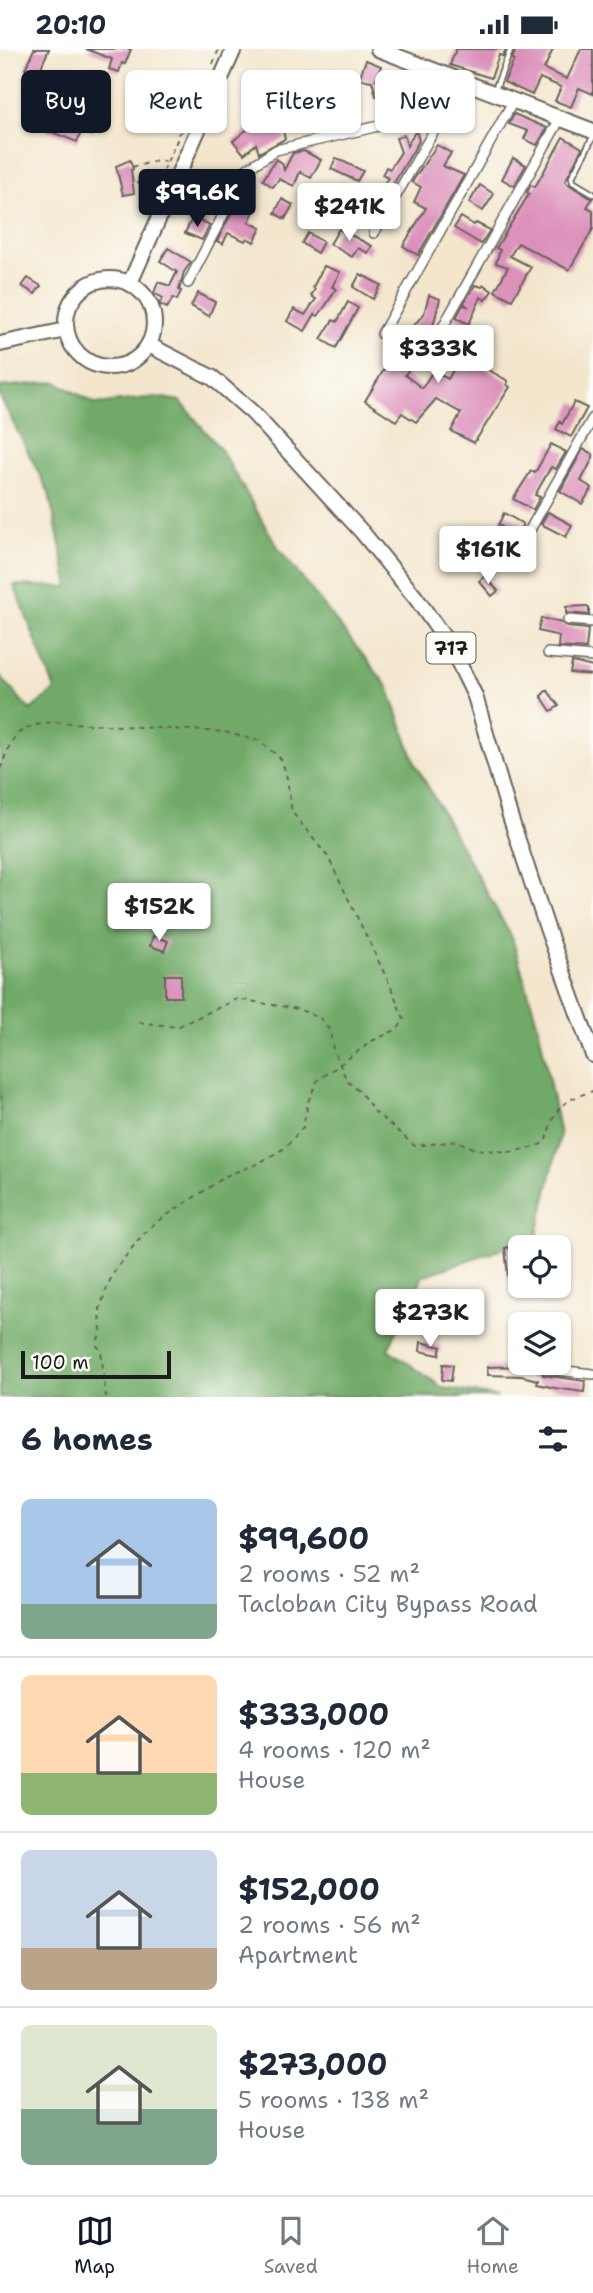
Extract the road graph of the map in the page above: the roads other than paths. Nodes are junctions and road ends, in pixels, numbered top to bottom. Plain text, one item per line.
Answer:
1 (234, 49) edge
2 (378, 49) edge
3 (511, 49) edge
4 (434, 70) edge
5 (475, 85) edge
6 (494, 93) junction
7 (514, 100) junction
8 (560, 119) junction
9 (375, 127) edge
10 (593, 131) edge
11 (432, 133) edge
12 (593, 137) edge
13 (593, 194) edge
14 (374, 233) dead end
15 (130, 283) junction
16 (188, 283) dead end
17 (66, 330) junction
18 (382, 334) dead end
19 (0, 344) edge
20 (149, 345) junction
21 (427, 355) dead end
22 (593, 418) edge
23 (527, 535) dead end
24 (568, 620) dead end
25 (593, 622) edge
26 (548, 653) dead end
27 (593, 657) edge
28 (593, 1055) edge
29 (571, 1372) edge
30 (593, 1374) edge

1 - 15 main road
2 - 4 main road
3 - 6 lane
5 - 6 main road
6 - 7 main road
7 - 8 main road
7 - 18 street
8 - 10 main road
8 - 21 street
9 - 16 street
11 - 14 street
12 - 13 lane
15 - 17 main road
15 - 20 main road
17 - 19 main road
17 - 20 main road
20 - 28 main road, 717
22 - 23 street
24 - 25 street
26 - 27 street
29 - 30 street

